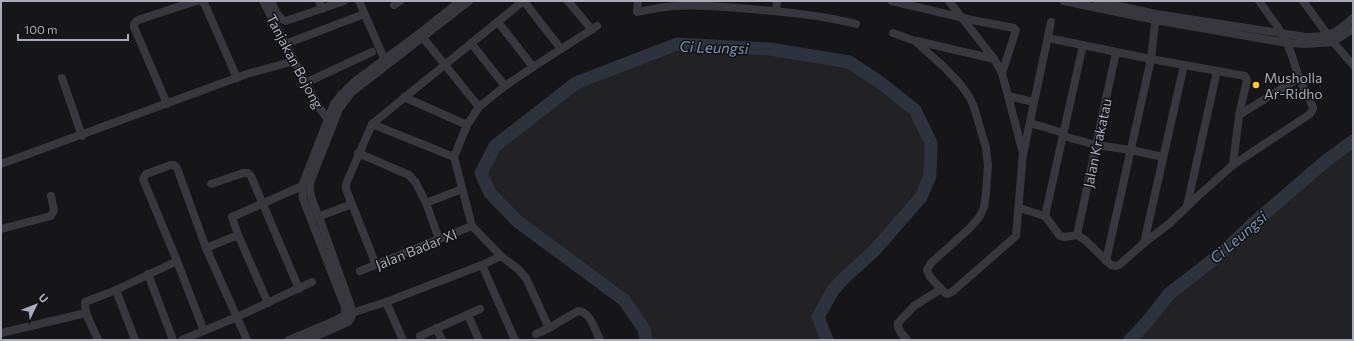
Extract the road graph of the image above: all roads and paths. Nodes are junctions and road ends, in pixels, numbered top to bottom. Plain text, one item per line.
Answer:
1 (196, 1) edge
2 (202, 1) edge
3 (263, 1) edge
4 (271, 1) edge
5 (344, 1) edge
6 (359, 1) edge
7 (460, 1) edge
8 (469, 1) edge
9 (568, 1) edge
10 (638, 1) edge
11 (776, 1) edge
12 (892, 1) edge
13 (949, 1) edge
14 (1064, 1) edge
15 (1097, 1) edge
16 (1259, 1) edge
17 (1303, 1) edge
18 (676, 3) edge
19 (321, 5) edge
20 (1112, 5) edge
21 (776, 11) junction
22 (364, 14) junction
23 (1156, 17) junction
24 (963, 18) junction
25 (1353, 18) edge
26 (498, 22) junction
27 (1051, 22) dead end
28 (856, 24) dead end
29 (1353, 29) edge
30 (1281, 32) junction
31 (893, 33) dead end
32 (421, 36) junction
33 (1048, 38) junction
34 (1331, 39) junction
35 (915, 41) junction
36 (288, 43) dead end
37 (471, 43) junction
38 (1287, 43) junction
39 (1083, 45) junction
40 (561, 49) junction
41 (372, 52) dead end
42 (1116, 52) junction
43 (994, 59) junction
44 (1151, 59) junction
45 (294, 61) junction
46 (386, 62) junction
47 (444, 64) junction
48 (1184, 65) junction
49 (1353, 65) edge
50 (532, 67) junction
51 (1217, 71) junction
52 (1002, 73) junction
53 (62, 78) dead end
54 (237, 78) junction
55 (1299, 78) junction
56 (305, 84) junction
57 (505, 86) junction
58 (1008, 96) junction
59 (404, 97) junction
60 (1034, 102) junction
61 (167, 104) junction
62 (479, 107) junction
63 (1239, 115) junction
64 (332, 120) junction
65 (1030, 123) junction
66 (372, 124) junction
67 (466, 125) junction
68 (1063, 134) junction
69 (82, 136) junction
70 (1096, 144) junction
71 (1130, 150) junction
72 (358, 153) junction
73 (1023, 153) junction
74 (1163, 156) junction
75 (454, 157) junction
76 (1, 164) edge
77 (1233, 165) junction
78 (211, 184) dead end
79 (302, 186) junction
80 (462, 189) junction
81 (51, 196) dead end
82 (263, 202) junction
83 (426, 203) junction
84 (352, 204) junction
85 (1187, 206) junction
86 (1019, 208) junction
87 (319, 216) junction
88 (1045, 216) junction
89 (311, 220) junction
90 (472, 226) junction
91 (1, 229) edge
92 (238, 235) junction
93 (1077, 235) junction
94 (439, 239) junction
95 (1144, 243) junction
96 (206, 248) junction
97 (501, 256) junction
98 (177, 261) junction
99 (1106, 261) junction
100 (376, 265) junction
101 (482, 265) junction
102 (360, 271) dead end
103 (148, 274) junction
104 (312, 282) dead end
105 (299, 289) junction
106 (941, 289) junction
107 (116, 290) junction
108 (386, 302) junction
109 (268, 303) junction
110 (480, 309) dead end
111 (86, 313) junction
112 (349, 314) junction
113 (468, 315) junction
114 (237, 317) junction
115 (436, 328) junction
116 (550, 328) junction
117 (204, 330) junction
118 (1, 333) edge
119 (536, 334) dead end
120 (420, 336) dead end
121 (98, 340) edge
122 (135, 340) edge
123 (173, 340) edge
124 (182, 340) edge
125 (246, 340) edge
126 (289, 340) edge
127 (307, 340) edge
128 (403, 340) edge
129 (442, 340) edge
130 (479, 340) edge
131 (516, 340) edge
132 (600, 340) edge
133 (907, 340) edge

1 - 61 street
2 - 54 street
3 - 45 street, Tanjakan Bojong
4 - 19 street
5 - 19 street
6 - 22 street
7 - 32 street
8 - 32 street
9 - 40 street
10 - 18 street
11 - 21 street
12 - 24 street
13 - 24 street
14 - 20 street
15 - 20 street
16 - 30 street
17 - 34 street
18 - 21 street
20 - 23 street
21 - 28 street
22 - 36 street
22 - 46 street
23 - 30 street
23 - 38 street
23 - 44 street
24 - 43 street
24 - 52 street
25 - 34 street
26 - 37 street
26 - 40 street
26 - 50 street
27 - 33 street
29 - 34 street
30 - 34 street
30 - 38 street
31 - 35 street
32 - 46 street
32 - 47 street
33 - 39 street
33 - 60 street
34 - 38 street
34 - 49 street
35 - 43 street
35 - 106 street
37 - 47 street
37 - 57 street
38 - 55 street
39 - 42 street
39 - 68 street
40 - 50 street
41 - 56 street
42 - 44 street
42 - 70 street, Jalan Krakatau
43 - 52 street
44 - 48 street
44 - 71 street
45 - 54 street
45 - 56 street, Tanjakan Bojong
46 - 64 street
47 - 59 street
47 - 62 street
48 - 51 street
48 - 74 street
50 - 57 street
51 - 63 street
51 - 85 street
52 - 58 street
53 - 69 street
54 - 61 street
55 - 63 street
55 - 77 street
56 - 64 street, Tanjakan Bojong
57 - 62 street
58 - 60 street
58 - 73 street
59 - 66 street
59 - 67 street
60 - 65 street
61 - 69 street
62 - 67 street
63 - 77 street
64 - 79 street
64 - 87 street
65 - 68 street
65 - 73 street
66 - 72 street
66 - 75 street
67 - 75 street
68 - 70 street
68 - 88 street
69 - 76 street
70 - 71 street
70 - 93 street, Jalan Krakatau
71 - 74 street
71 - 99 street
72 - 83 street
72 - 84 street
73 - 86 street
74 - 95 street
75 - 80 street
77 - 85 street
78 - 82 street
79 - 82 street
79 - 89 street
80 - 83 street
80 - 90 street
81 - 91 street
82 - 92 street
82 - 105 street
83 - 94 street
84 - 87 street
84 - 100 street
85 - 95 street
86 - 88 street
86 - 106 street
87 - 89 street
87 - 112 street
88 - 93 street
89 - 112 street
90 - 94 street, Jalan Badar XI
90 - 97 street
92 - 96 street
92 - 109 street
93 - 99 street
94 - 100 street, Jalan Badar XI
95 - 99 street
96 - 98 street
96 - 114 street
97 - 101 street
97 - 116 street
98 - 103 street
98 - 117 street
100 - 102 street, Jalan Badar XI
101 - 108 street
101 - 131 street
103 - 107 street
103 - 123 street
104 - 105 street
105 - 109 street
106 - 133 street
107 - 111 street
107 - 122 street
108 - 112 street
108 - 128 street
109 - 114 street
110 - 113 street
111 - 118 street
111 - 121 street
112 - 126 street
112 - 127 street
113 - 115 street
113 - 130 street
114 - 117 street
114 - 125 street
115 - 120 street
115 - 129 street
116 - 119 street
116 - 132 street
117 - 124 street

